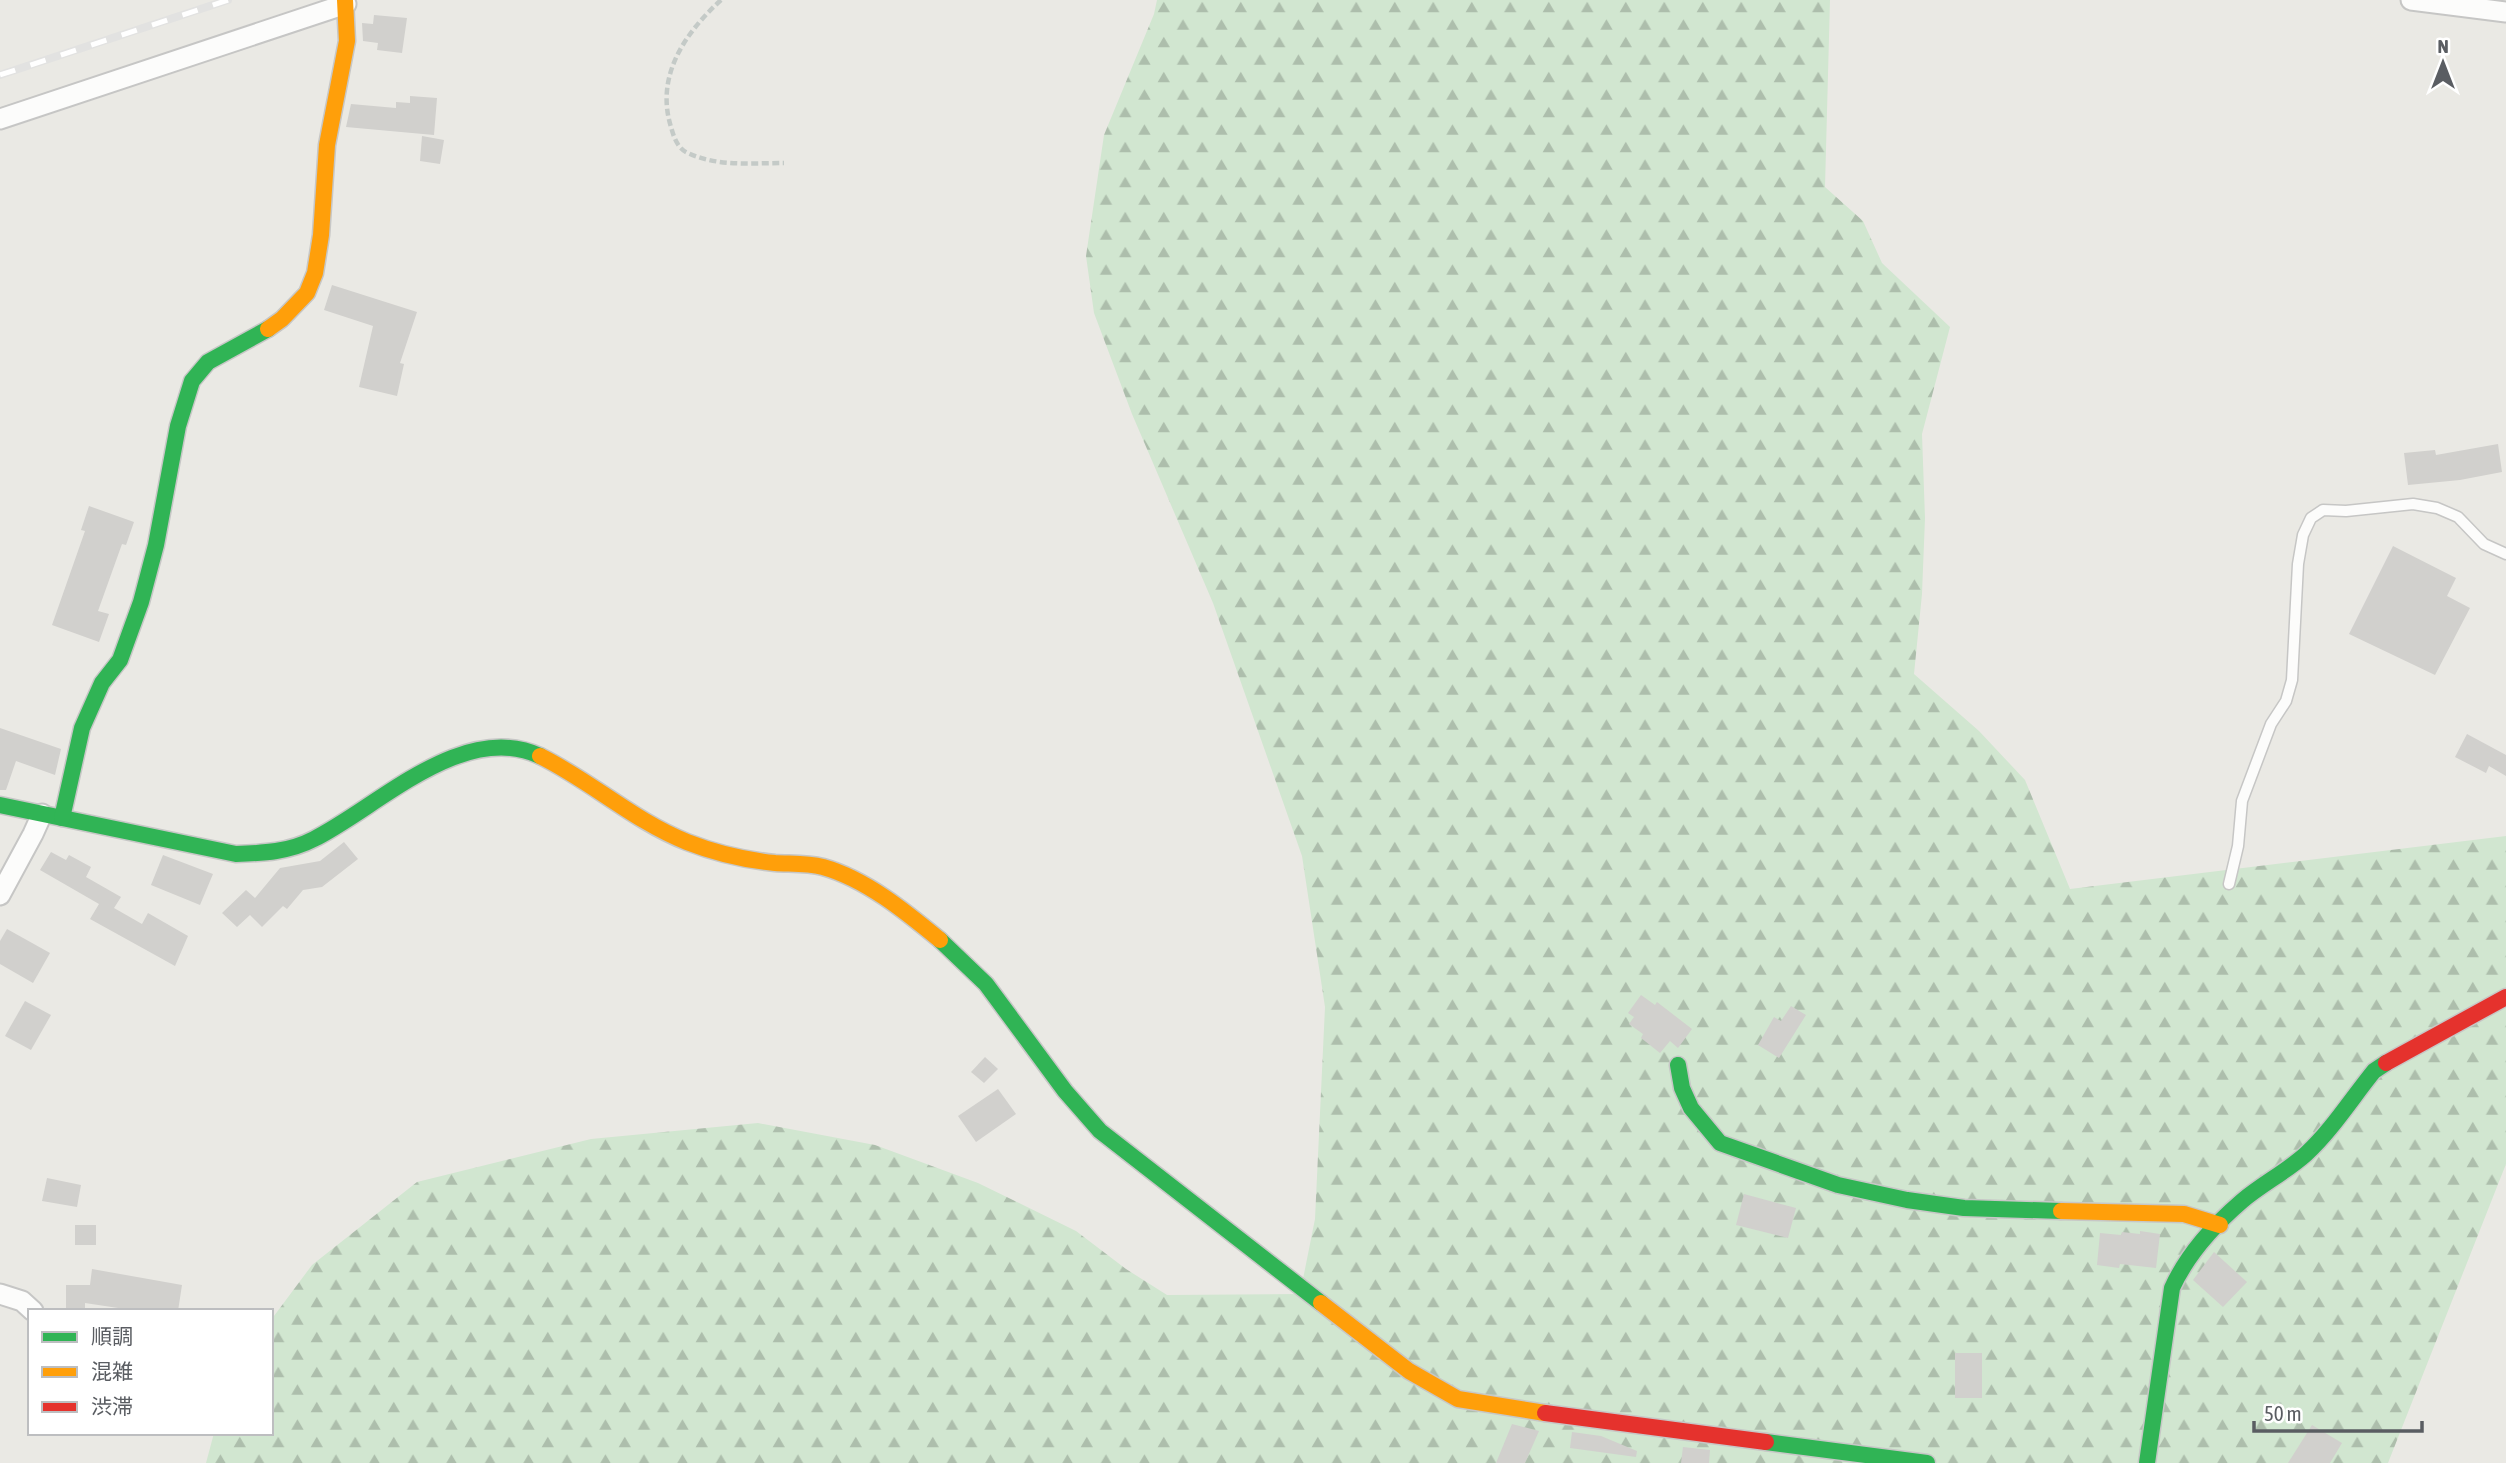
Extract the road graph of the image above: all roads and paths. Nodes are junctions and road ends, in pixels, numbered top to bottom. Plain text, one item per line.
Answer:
1 (721, 0) edge
2 (2411, 0) edge
3 (346, 2) edge
4 (2506, 12) edge
5 (0, 119) edge
6 (784, 163) dead end
7 (2506, 554) edge
8 (0, 805) edge
9 (42, 814) junction
10 (62, 818) junction
11 (2229, 884) dead end
12 (0, 895) edge
13 (2506, 997) edge
14 (1678, 1065) dead end
15 (2220, 1225) junction
16 (0, 1294) edge
17 (31, 1309) edge
18 (1927, 1463) edge
19 (2147, 1463) edge

1 - 6 path
2 - 4 street
3 - 5 street
3 - 10 street
7 - 11 lane
8 - 9 street
9 - 10 street
9 - 12 street
10 - 18 street
13 - 15 street
14 - 15 street
15 - 19 street
16 - 17 street

